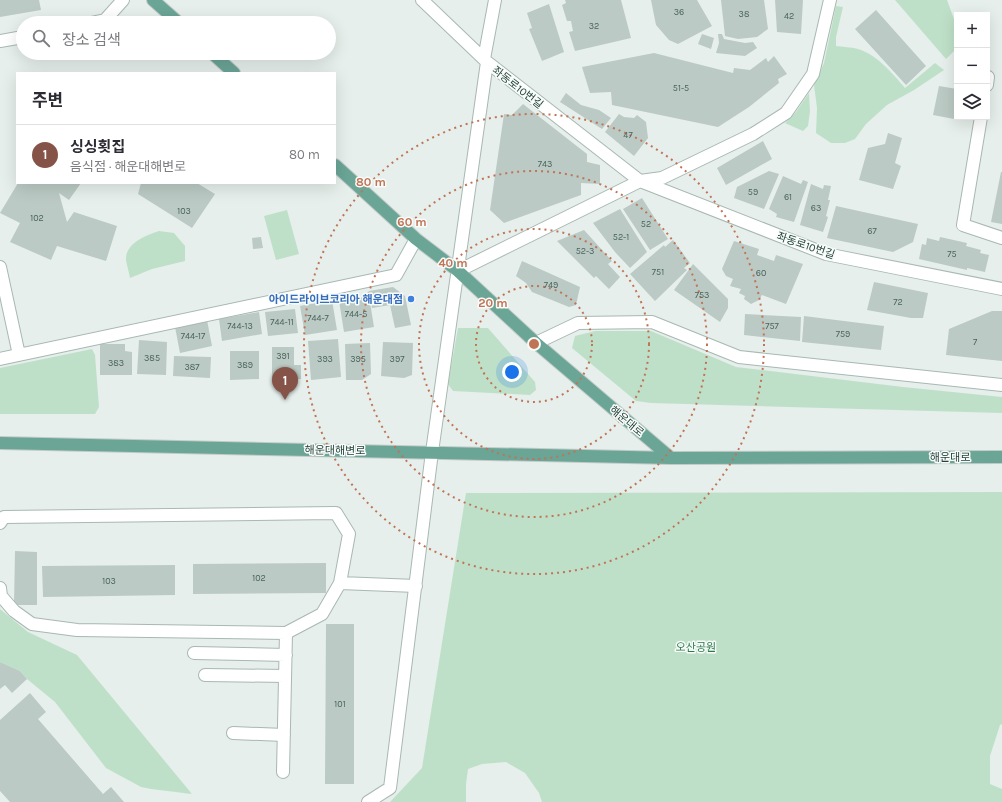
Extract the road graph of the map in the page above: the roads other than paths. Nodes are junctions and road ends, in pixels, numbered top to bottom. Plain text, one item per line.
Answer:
1 (123, 0) edge
2 (153, 0) edge
3 (422, 0) edge
4 (495, 0) edge
5 (830, 0) edge
6 (109, 16) edge
7 (171, 16) edge
8 (16, 38) edge
9 (0, 41) edge
10 (220, 60) edge
11 (486, 60) junction
12 (233, 72) edge
13 (980, 120) edge
14 (336, 166) edge
15 (640, 181) junction
16 (1002, 238) edge
17 (416, 239) junction
18 (0, 267) edge
19 (458, 271) junction
20 (1002, 289) edge
21 (536, 344) junction
22 (18, 355) junction
23 (0, 359) edge
24 (1002, 385) edge
25 (0, 443) edge
26 (432, 452) junction
27 (1002, 457) edge
28 (671, 458) junction
29 (0, 523) edge
30 (340, 583) junction
31 (416, 586) junction
32 (0, 588) edge
33 (286, 632) junction
34 (194, 653) dead end
35 (286, 655) junction
36 (204, 675) dead end
37 (285, 676) junction
38 (233, 733) dead end
39 (284, 735) junction
40 (283, 772) dead end
41 (368, 802) edge

1 - 6 street
2 - 7 main road
3 - 11 street, 좌동로10번길
4 - 11 street
5 - 15 street
8 - 9 street
10 - 12 main road
11 - 15 street, 좌동로10번길
11 - 19 street
13 - 16 street
14 - 17 main road, 해운대로
15 - 19 street
15 - 20 street, 좌동로10번길
17 - 19 main road, 해운대로
17 - 22 street
18 - 22 street
19 - 21 main road, 해운대로
19 - 26 street
21 - 24 street
21 - 28 main road, 해운대로
22 - 23 street
25 - 26 main road, 해운대해변로
26 - 28 main road, 해운대해변로
26 - 31 street
27 - 28 main road, 해운대로
29 - 30 street
30 - 31 street
30 - 33 street
31 - 41 street
32 - 33 street
33 - 35 street
34 - 35 street
35 - 37 street
36 - 37 street
37 - 39 street
38 - 39 street
39 - 40 street

